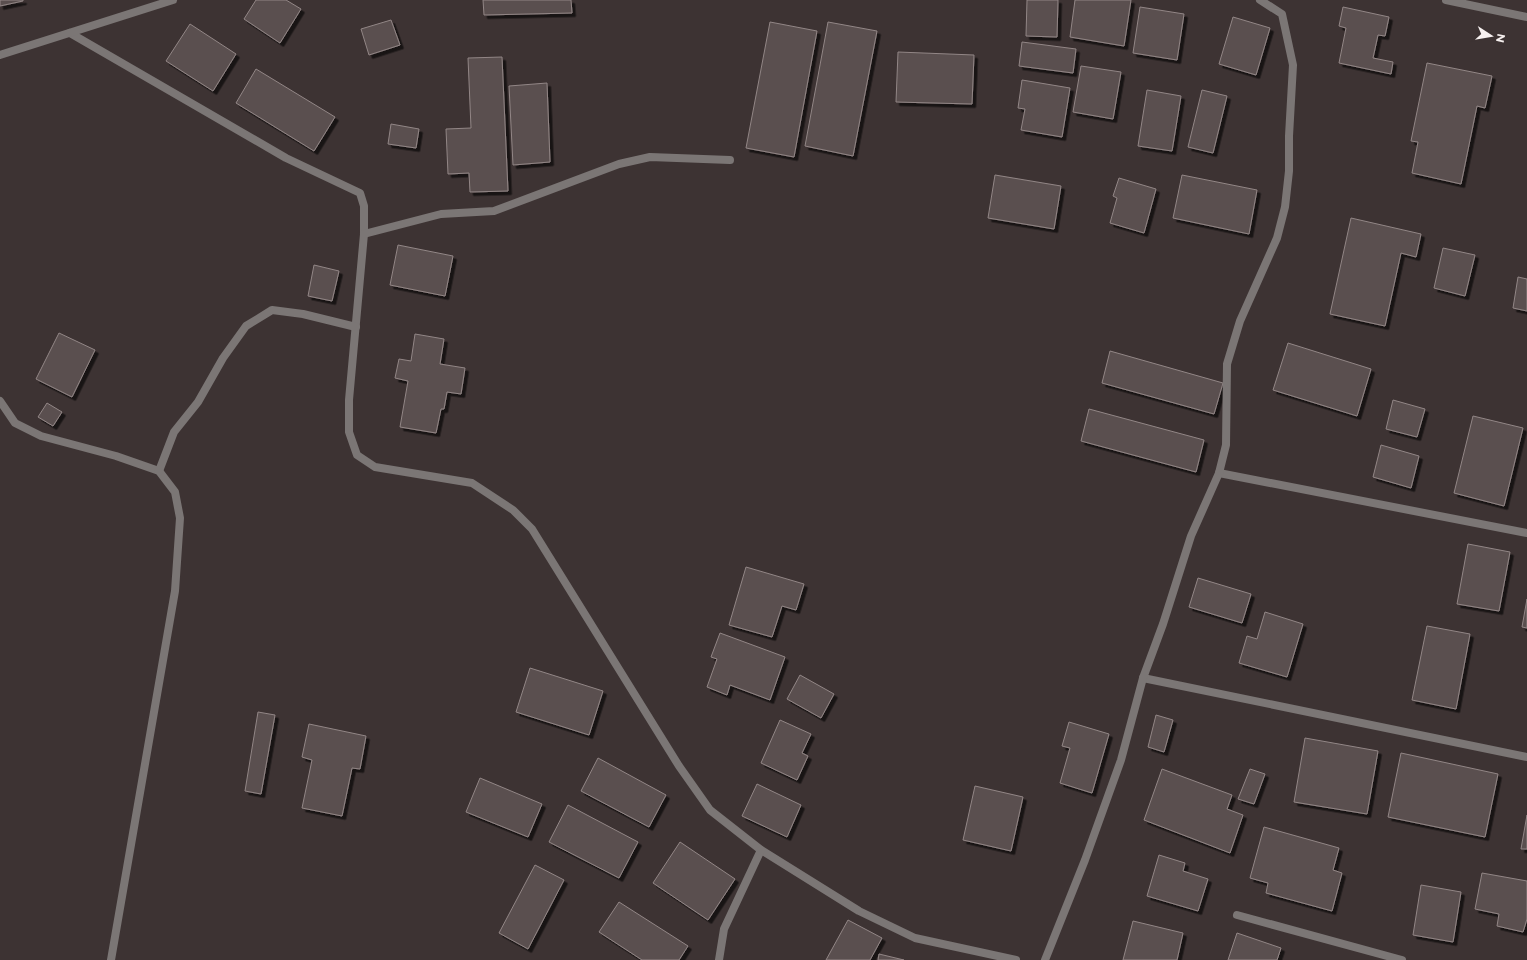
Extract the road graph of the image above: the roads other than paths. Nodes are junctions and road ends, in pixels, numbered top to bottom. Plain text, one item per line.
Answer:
1 (173, 0) edge
2 (1260, 0) edge
3 (1446, 0) edge
4 (1527, 17) edge
5 (70, 33) junction
6 (0, 55) edge
7 (730, 160) dead end
8 (364, 234) junction
9 (356, 327) junction
10 (0, 401) edge
11 (159, 471) junction
12 (1219, 473) junction
13 (1527, 533) edge
14 (1143, 678) junction
15 (1527, 757) edge
16 (761, 850) junction
17 (1237, 915) dead end
18 (986, 956) edge
19 (111, 960) edge
20 (719, 960) edge
21 (1016, 960) edge
22 (1045, 960) edge
23 (1401, 960) edge

1 - 5 street
2 - 12 street
3 - 4 street
5 - 6 street
5 - 8 street
7 - 8 street
8 - 9 street
9 - 11 street
9 - 16 street
10 - 11 street
11 - 19 street
12 - 13 street
12 - 14 street
14 - 15 street
14 - 22 street
16 - 18 street
16 - 20 street
17 - 23 street
18 - 21 street

